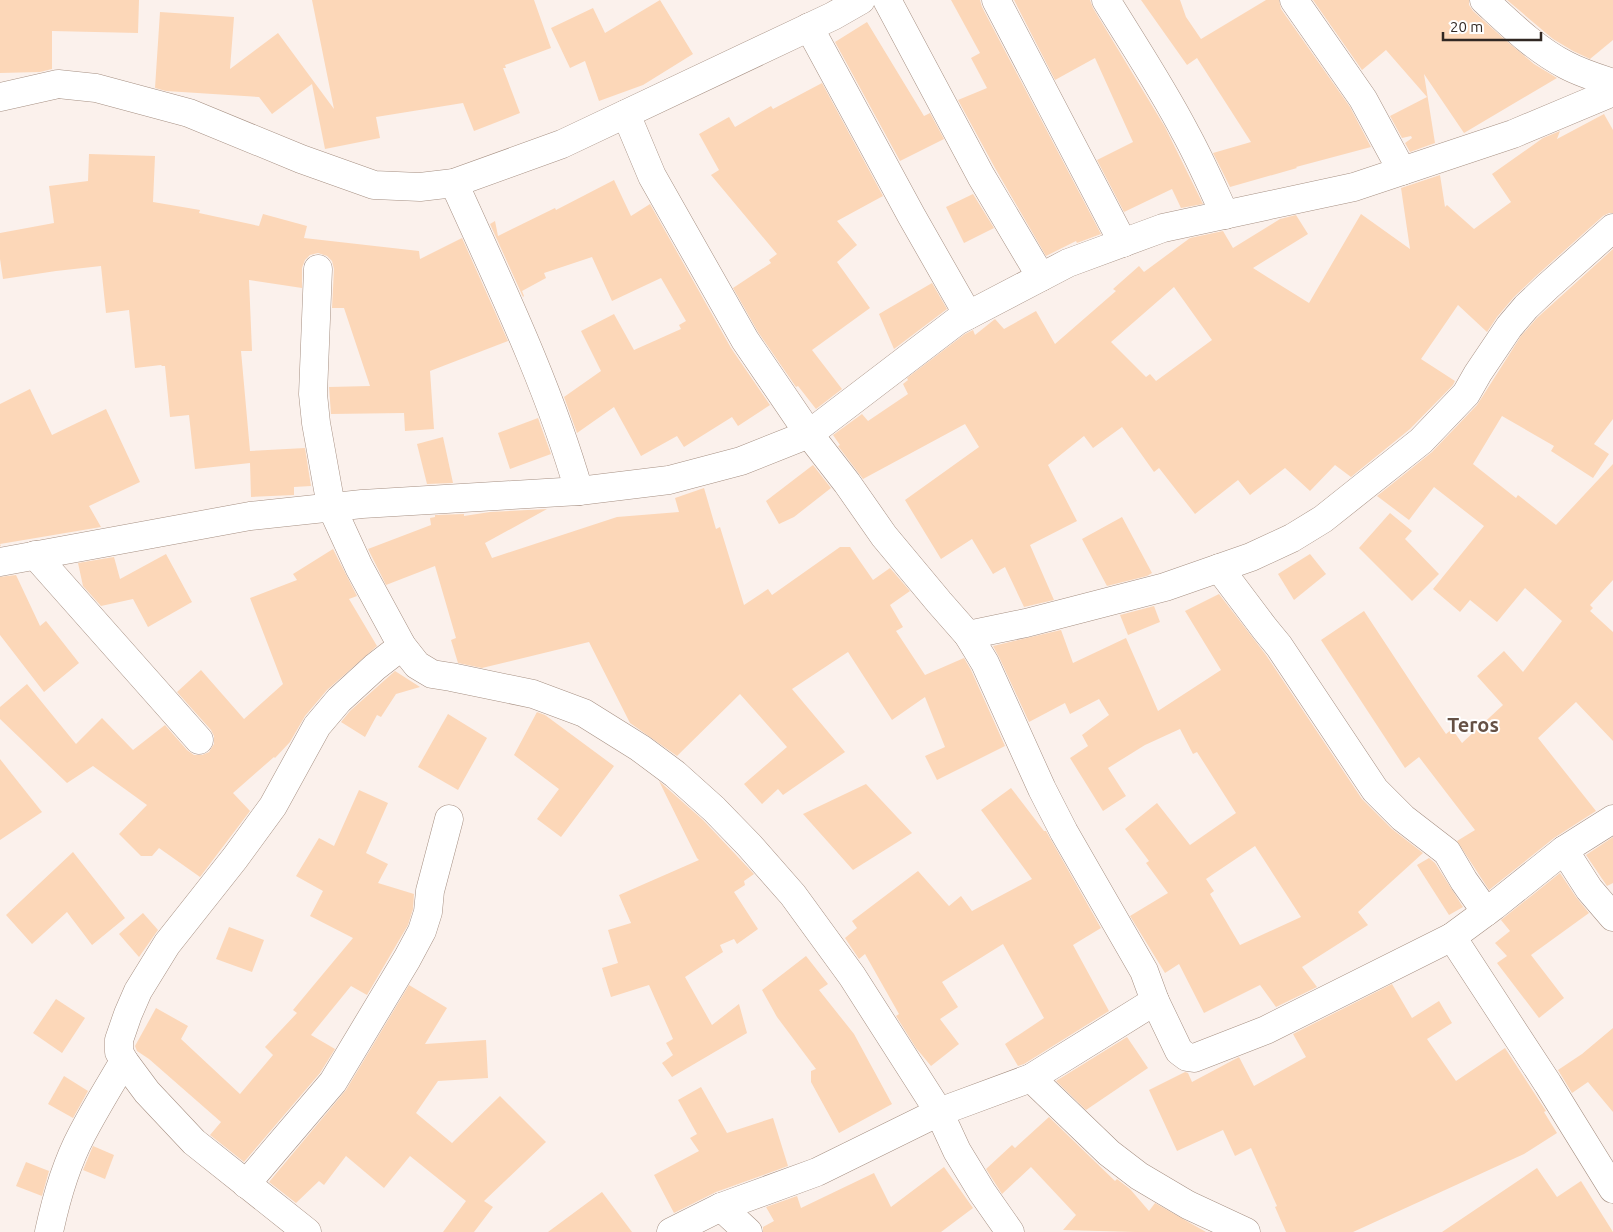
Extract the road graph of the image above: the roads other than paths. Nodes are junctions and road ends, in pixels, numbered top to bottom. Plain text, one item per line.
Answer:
1 (862, 0) edge
2 (887, 0) edge
3 (996, 0) edge
4 (1106, 0) edge
5 (1294, 0) edge
6 (1484, 0) edge
7 (809, 27) junction
8 (1613, 83) edge
9 (1613, 92) edge
10 (0, 97) edge
11 (626, 114) junction
12 (1402, 171) junction
13 (454, 183) junction
14 (1225, 215) junction
15 (1613, 228) edge
16 (1123, 243) junction
17 (318, 269) dead end
18 (1041, 277) junction
19 (968, 315) junction
20 (809, 434) junction
21 (579, 491) junction
22 (331, 506) junction
23 (35, 555) junction
24 (0, 562) edge
25 (1219, 568) junction
26 (968, 635) junction
27 (402, 646) junction
28 (199, 740) dead end
29 (449, 819) dead end
30 (1613, 820) edge
31 (1564, 850) junction
32 (1486, 912) junction
33 (1613, 917) edge
34 (1452, 937) junction
35 (1155, 1001) junction
36 (124, 1061) junction
37 (1032, 1078) junction
38 (939, 1112) junction
39 (246, 1184) junction
40 (1613, 1189) edge
41 (721, 1207) junction
42 (49, 1232) edge
43 (307, 1232) edge
44 (671, 1232) edge
45 (748, 1232) edge
46 (1010, 1232) edge
47 (1246, 1232) edge

1 - 7 street
2 - 18 street
3 - 16 street
4 - 14 street
5 - 12 street
6 - 8 street
7 - 11 street
7 - 19 street
9 - 12 street
10 - 13 street
11 - 13 street
11 - 20 street
12 - 14 street
13 - 21 street
14 - 16 street
15 - 25 street
16 - 18 street
17 - 22 street
18 - 19 street
19 - 20 street
20 - 21 street
20 - 26 street
21 - 22 street
22 - 23 street
22 - 27 street
23 - 24 street
23 - 28 street
25 - 26 street
25 - 32 street
26 - 35 street
27 - 36 street
27 - 38 street
29 - 39 street
30 - 31 street
31 - 32 street
31 - 33 street
32 - 34 street
34 - 35 street
34 - 40 street
35 - 37 street
36 - 39 street
36 - 42 street
37 - 38 street
37 - 47 street
38 - 41 street
38 - 46 street
39 - 43 street
41 - 44 street
41 - 45 street

